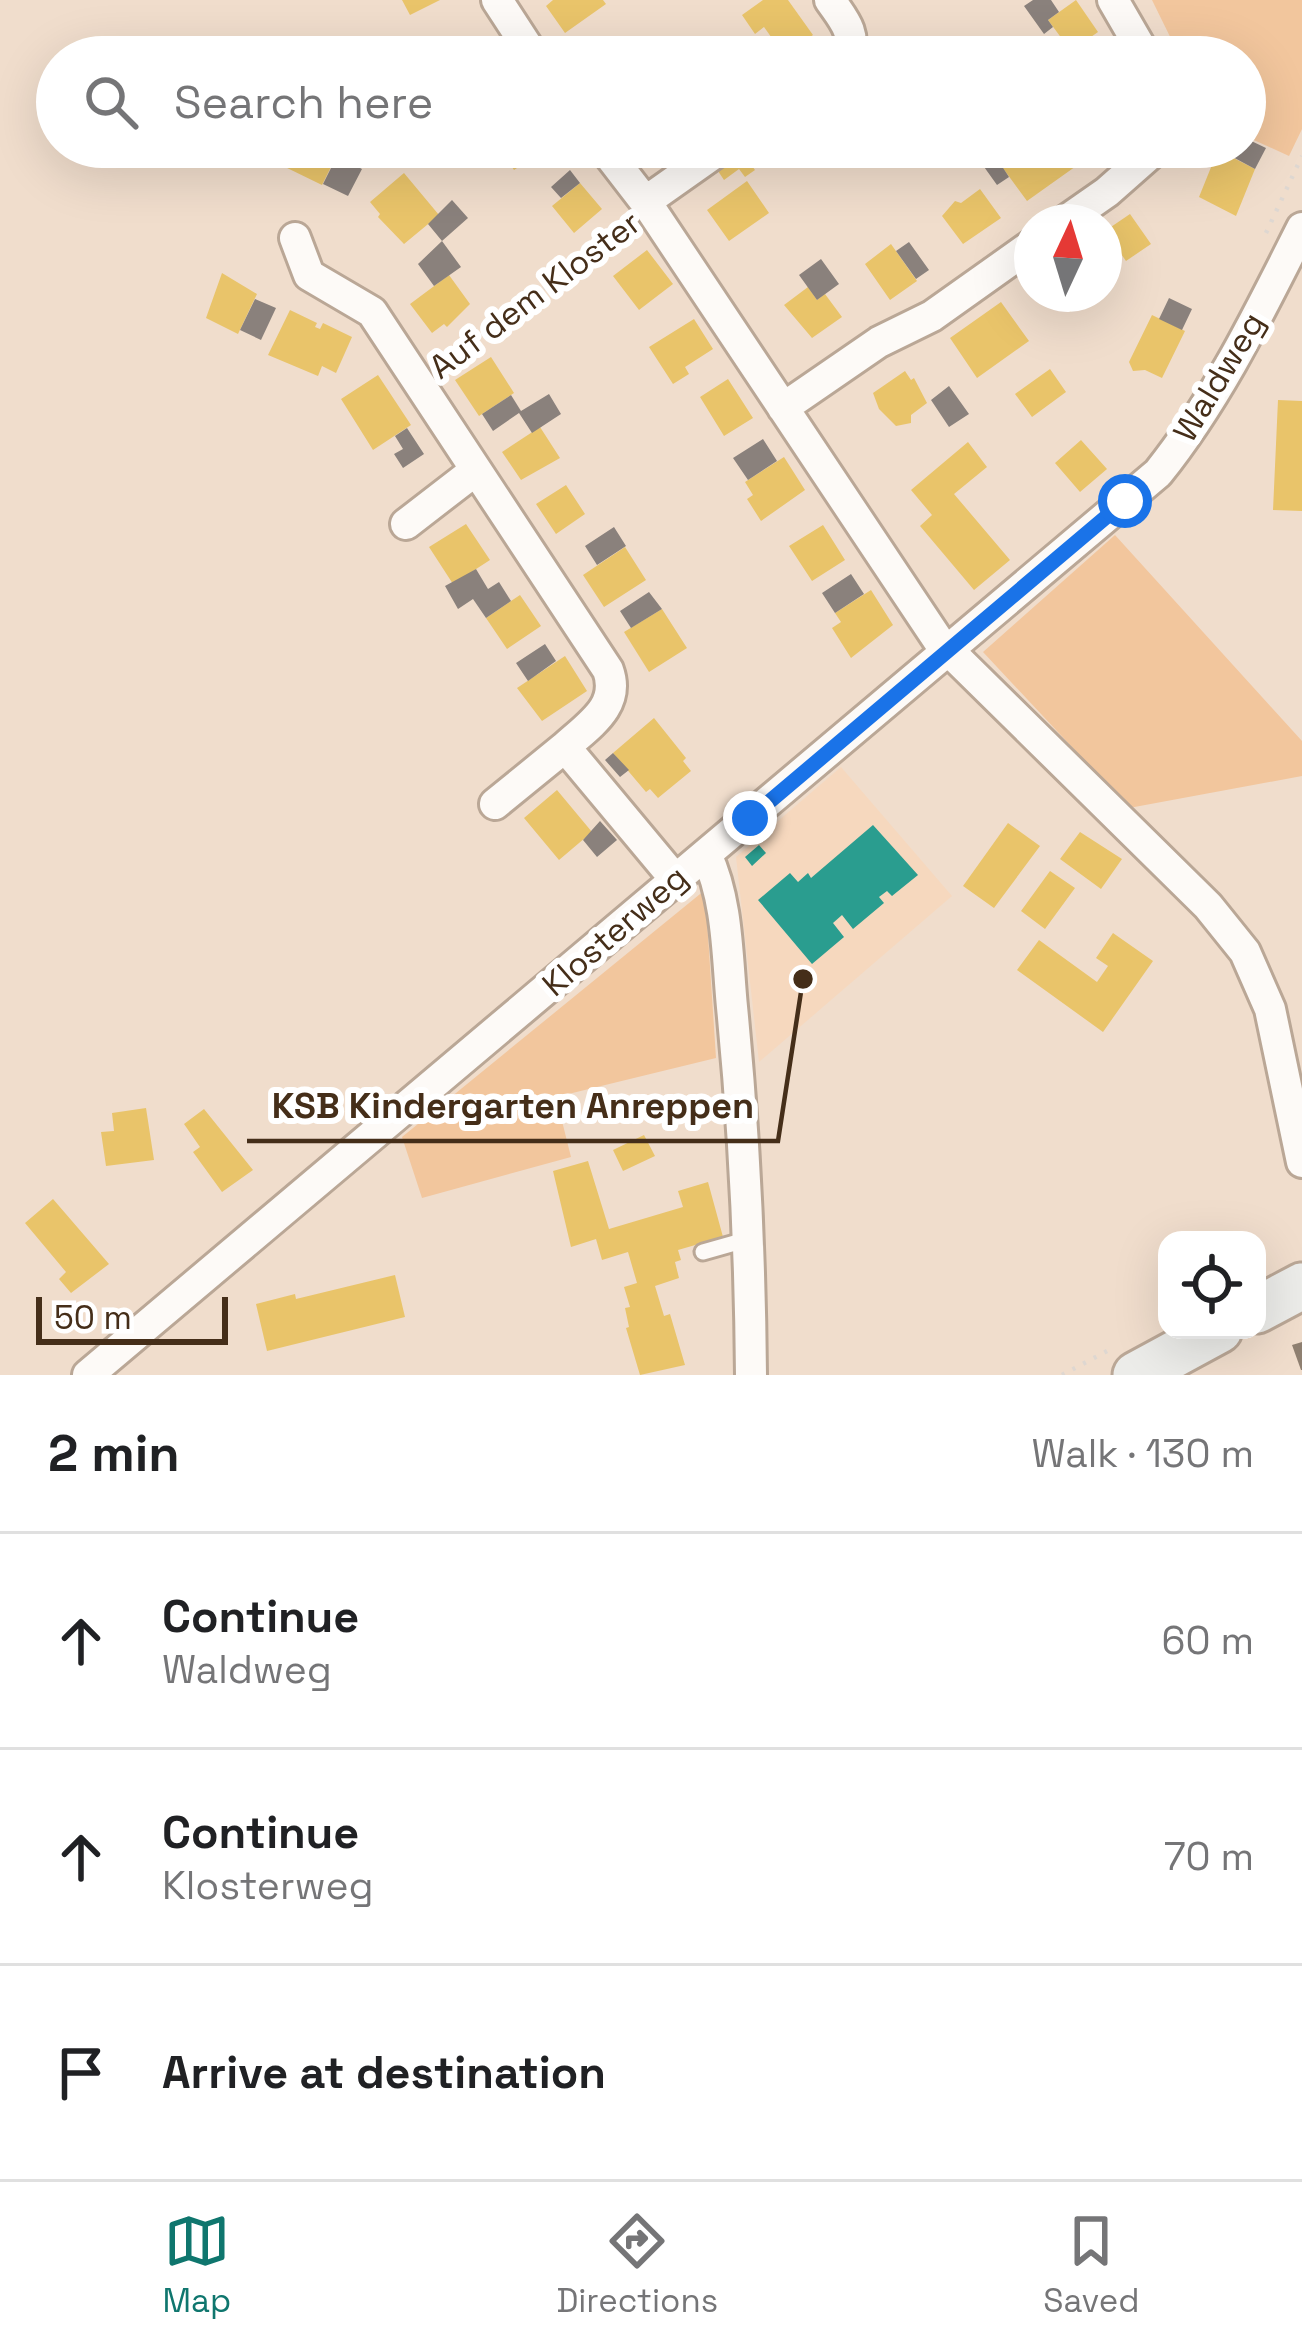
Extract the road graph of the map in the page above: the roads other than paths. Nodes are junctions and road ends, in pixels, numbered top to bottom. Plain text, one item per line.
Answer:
1 (496, 0) edge
2 (830, 0) edge
3 (1113, 0) edge
4 (520, 36) edge
5 (852, 36) edge
6 (1134, 36) edge
7 (619, 168) edge
8 (695, 168) edge
9 (1134, 168) edge
10 (1090, 204) edge
11 (647, 205) junction
12 (1302, 228) edge
13 (295, 238) dead end
14 (1014, 258) edge
15 (783, 407) junction
16 (476, 470) junction
17 (406, 524) dead end
18 (950, 649) junction
19 (566, 747) junction
20 (494, 804) dead end
21 (706, 854) junction
22 (675, 879) junction
23 (1302, 1162) edge
24 (749, 1239) junction
25 (703, 1252) dead end
26 (1302, 1286) edge
27 (1266, 1305) edge
28 (1202, 1339) edge
29 (88, 1375) edge
30 (752, 1375) edge
31 (1136, 1375) edge

1 - 4 street
2 - 5 street
3 - 6 street
7 - 11 street
8 - 11 street
9 - 10 street
11 - 15 street
12 - 18 street, Waldweg
13 - 16 street, Auf dem Kloster
14 - 15 street
15 - 18 street
16 - 17 street
16 - 19 street, Auf dem Kloster
18 - 21 street, Klosterweg
18 - 23 street
19 - 20 street, Auf dem Kloster
19 - 22 street
21 - 22 street, Klosterweg
21 - 24 street
22 - 29 street, Klosterweg
24 - 25 lane
24 - 30 street
26 - 27 main road
28 - 31 main road

